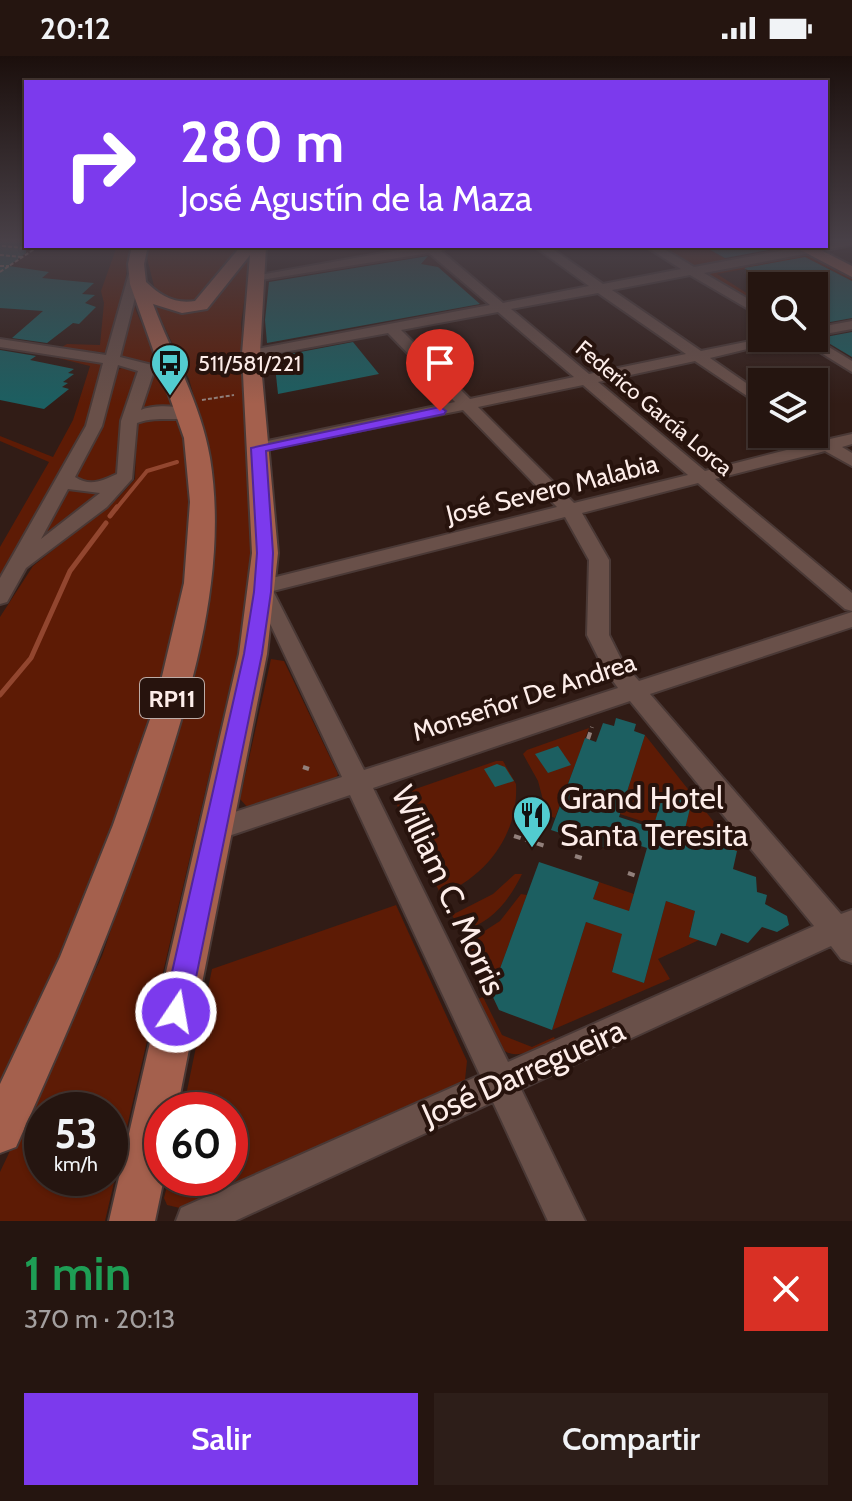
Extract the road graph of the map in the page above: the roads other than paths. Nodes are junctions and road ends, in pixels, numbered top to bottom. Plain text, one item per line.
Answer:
1 (131, 295) edge
2 (148, 295) edge
3 (158, 295) edge
4 (211, 295) edge
5 (254, 295) edge
6 (485, 295) edge
7 (561, 295) edge
8 (610, 295) edge
9 (499, 307) junction
10 (852, 325) edge
11 (391, 328) junction
12 (828, 329) edge
13 (0, 343) edge
14 (748, 346) edge
15 (827, 352) edge
16 (251, 354) junction
17 (697, 357) junction
18 (114, 358) junction
19 (852, 367) edge
20 (587, 380) junction
21 (748, 392) edge
22 (470, 405) junction
23 (188, 408) junction
24 (129, 421) junction
25 (852, 439) edge
26 (828, 445) edge
27 (828, 446) edge
28 (258, 448) junction
29 (815, 448) edge
30 (852, 461) edge
31 (126, 475) junction
32 (703, 477) junction
33 (66, 479) junction
34 (571, 511) junction
35 (18, 568) junction
36 (263, 590) junction
37 (0, 597) edge
38 (852, 604) edge
39 (852, 619) edge
40 (633, 692) junction
41 (358, 784) junction
42 (214, 830) junction
43 (847, 934) edge
44 (500, 1083) junction
45 (0, 1131) edge
46 (132, 1221) edge
47 (194, 1221) edge
48 (567, 1221) edge

1 - 18 street
2 - 23 main road, RP11
3 - 4 main road
5 - 16 main road, RP11
6 - 9 street, Federico García Lorca
7 - 9 street
8 - 17 street
9 - 11 street
9 - 20 street, Federico García Lorca
10 - 12 street
11 - 16 street
11 - 22 street
13 - 18 street
14 - 17 street
15 - 19 street
16 - 28 main road, RP11
17 - 20 street
17 - 21 street
18 - 24 street
18 - 33 street
20 - 22 street
20 - 32 street, Federico García Lorca
22 - 28 street
22 - 34 street
23 - 24 street
23 - 45 main road, RP11
24 - 31 street
25 - 26 street, José Severo Malabia
27 - 30 street
28 - 36 main road, RP11
29 - 32 street, José Severo Malabia
31 - 33 street
31 - 35 street
32 - 34 street, José Severo Malabia
32 - 38 street, Federico García Lorca
33 - 35 street
34 - 36 street, José Severo Malabia
34 - 40 street
35 - 37 street
36 - 41 street, William C. Morris
36 - 42 main road, RP11
39 - 40 street, Monseñor De Andrea
40 - 41 street, Monseñor De Andrea
40 - 43 street
41 - 42 street, Monseñor De Andrea
41 - 44 street, William C. Morris
42 - 46 main road, RP11
43 - 44 street, José Darregueira
44 - 47 street, José Darregueira
44 - 48 street, William C. Morris

